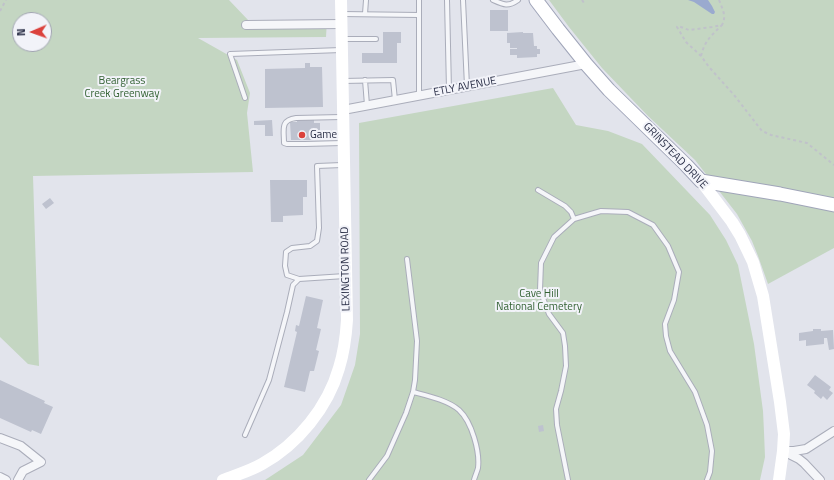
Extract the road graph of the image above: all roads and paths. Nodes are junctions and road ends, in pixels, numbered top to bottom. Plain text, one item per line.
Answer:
1 (6, 0) edge
2 (342, 0) edge
3 (366, 0) edge
4 (419, 0) edge
5 (447, 0) edge
6 (463, 0) edge
7 (493, 0) edge
8 (518, 0) edge
9 (536, 0) edge
10 (582, 0) edge
11 (719, 0) edge
12 (584, 3) dead end
13 (0, 11) edge
14 (366, 14) junction
15 (419, 15) junction
16 (342, 19) junction
17 (722, 25) junction
18 (246, 26) dead end
19 (376, 39) dead end
20 (342, 45) junction
21 (701, 56) junction
22 (586, 64) junction
23 (366, 80) junction
24 (343, 81) junction
25 (467, 86) junction
26 (448, 90) junction
27 (419, 96) junction
28 (245, 98) dead end
29 (395, 100) junction
30 (367, 106) junction
31 (343, 114) junction
32 (344, 143) junction
33 (344, 165) junction
34 (834, 165) edge
35 (701, 181) junction
36 (538, 190) dead end
37 (834, 205) edge
38 (574, 219) junction
39 (407, 259) dead end
40 (346, 276) junction
41 (298, 278) junction
42 (413, 392) junction
43 (834, 431) edge
44 (245, 435) dead end
45 (0, 438) edge
46 (783, 451) junction
47 (0, 477) edge
48 (6, 480) edge
49 (18, 480) edge
50 (223, 480) edge
51 (369, 480) edge
52 (474, 480) edge
53 (568, 480) edge
54 (707, 480) edge
55 (778, 480) edge
56 (820, 480) edge

1 - 13 path
2 - 16 main road, LEXINGTON ROAD
3 - 14 lane
4 - 15 lane
5 - 26 lane
6 - 25 lane
7 - 8 lane
9 - 22 main road, GRINSTEAD DRIVE
10 - 12 path
11 - 17 path
14 - 15 lane
14 - 16 lane
15 - 27 lane
16 - 18 street
16 - 20 main road, LEXINGTON ROAD
17 - 21 path
17 - 21 path
19 - 20 lane
20 - 24 main road, LEXINGTON ROAD
20 - 28 lane
21 - 34 path
22 - 25 street, ETLY AVENUE
22 - 35 main road, GRINSTEAD DRIVE
23 - 24 lane
23 - 29 lane
23 - 30 lane
24 - 31 main road, LEXINGTON ROAD
25 - 26 street, ETLY AVENUE
26 - 27 street, ETLY AVENUE
27 - 29 street, ETLY AVENUE
29 - 30 street, ETLY AVENUE
30 - 31 street, ETLY AVENUE
31 - 32 main road, LEXINGTON ROAD
31 - 32 lane
32 - 33 main road, LEXINGTON ROAD
33 - 40 main road, LEXINGTON ROAD
33 - 41 lane
35 - 37 main road
35 - 46 main road, GRINSTEAD DRIVE
36 - 38 lane
38 - 53 lane
38 - 54 lane
39 - 42 lane
40 - 41 lane
40 - 50 main road, LEXINGTON ROAD
41 - 44 lane
42 - 51 lane
42 - 52 lane
43 - 46 street
45 - 49 street
46 - 55 main road, GRINSTEAD DRIVE
46 - 56 street
47 - 48 street

